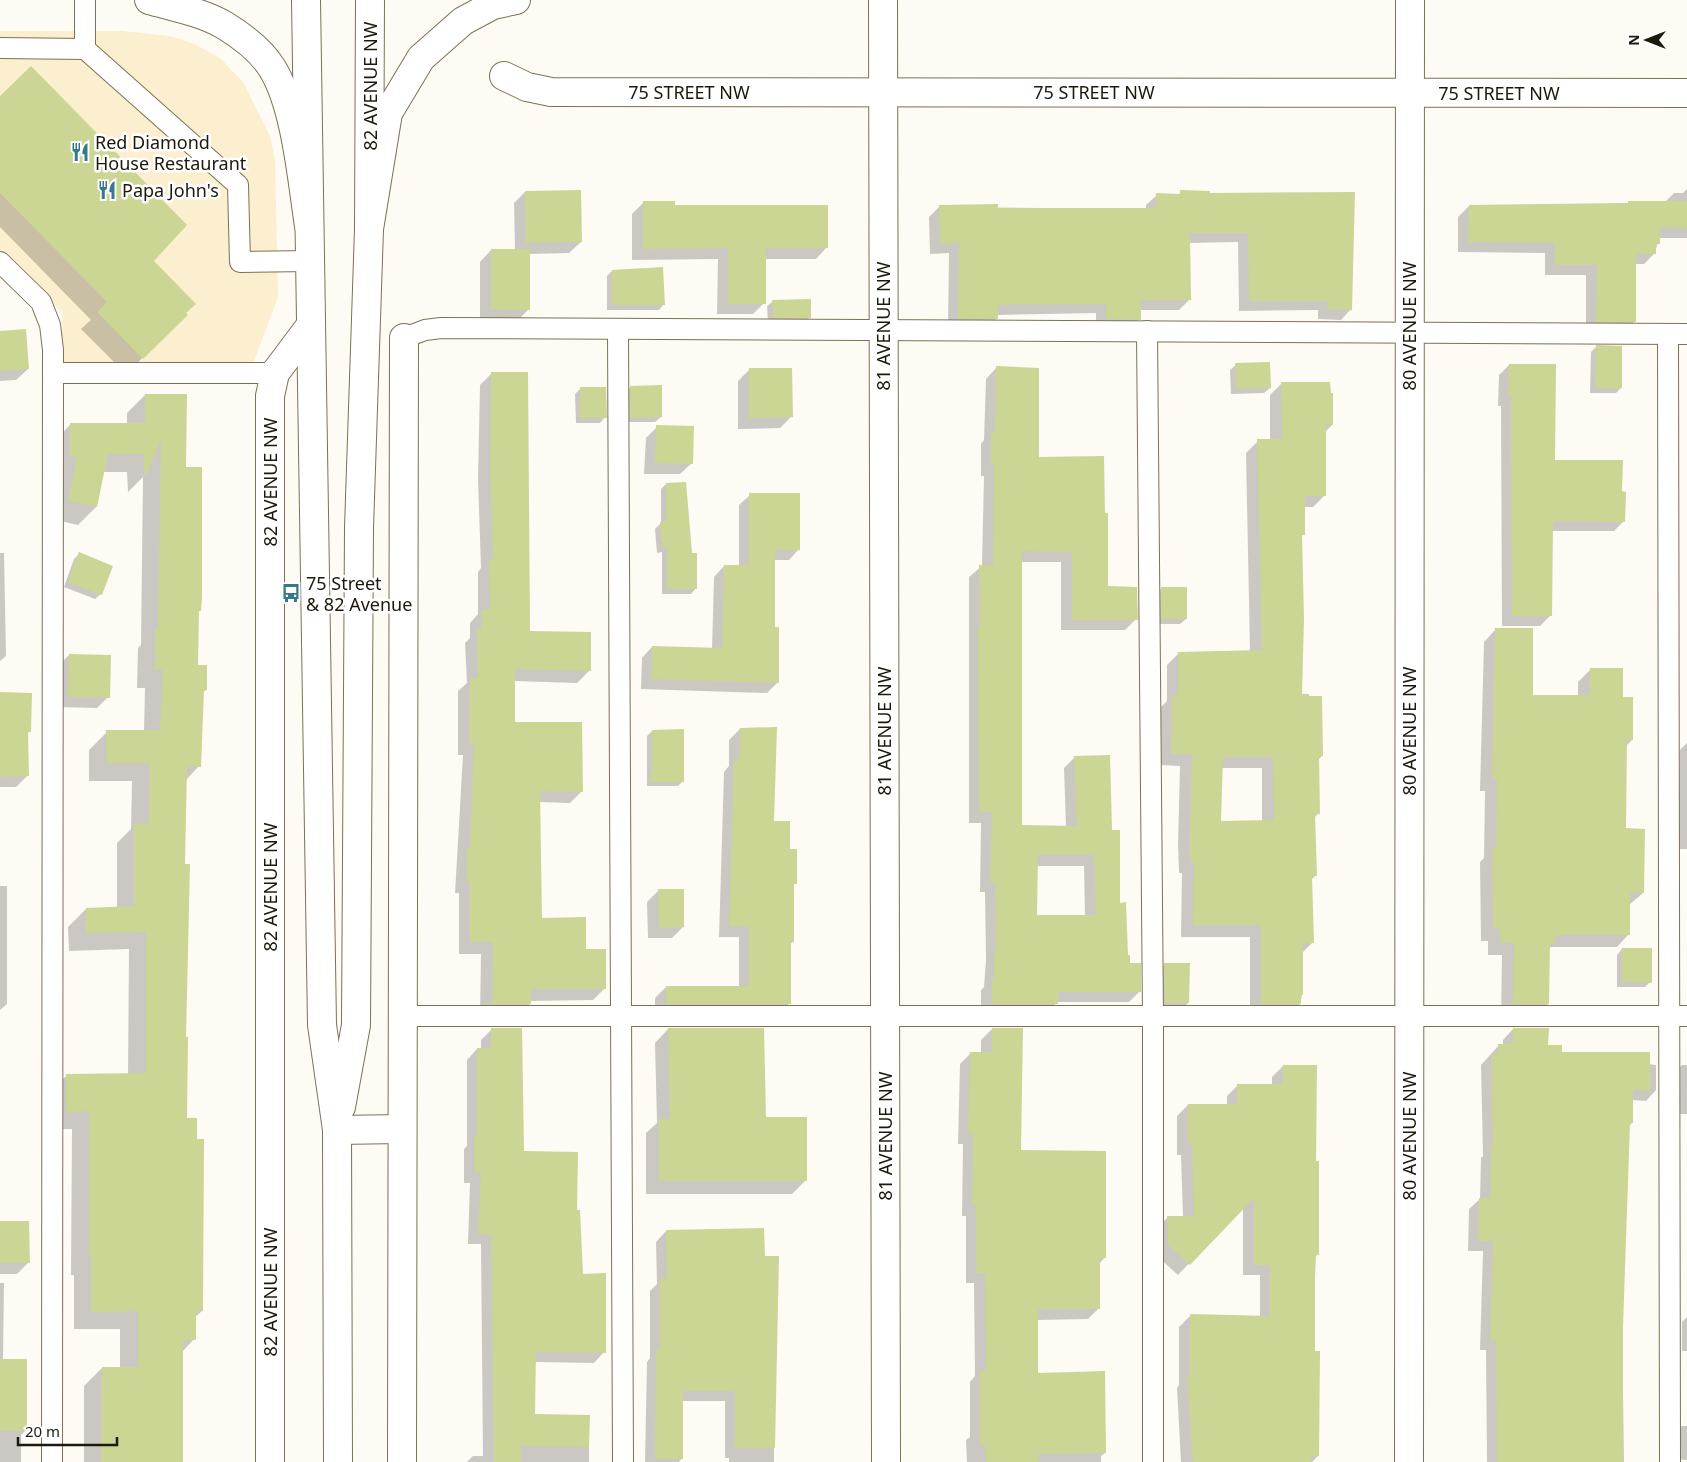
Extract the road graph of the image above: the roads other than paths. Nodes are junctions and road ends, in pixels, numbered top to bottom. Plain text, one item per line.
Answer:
1 (85, 0) edge
2 (148, 0) edge
3 (306, 0) edge
4 (370, 0) edge
5 (516, 0) edge
6 (883, 0) edge
7 (1410, 0) edge
8 (0, 48) edge
9 (85, 49) junction
10 (504, 76) dead end
11 (883, 92) junction
12 (1410, 93) junction
13 (1687, 93) edge
14 (310, 226) junction
15 (369, 229) junction
16 (310, 261) junction
17 (0, 262) edge
18 (311, 325) junction
19 (618, 330) junction
20 (883, 330) junction
21 (1147, 330) junction
22 (1409, 332) junction
23 (1677, 334) edge
24 (404, 338) joint
25 (53, 373) junction
26 (275, 373) junction
27 (403, 1016) junction
28 (1409, 1016) junction
29 (1679, 1016) edge
30 (885, 1017) junction
31 (622, 1018) junction
32 (1153, 1018) junction
33 (402, 1129) junction
34 (337, 1130) junction
35 (52, 1462) edge
36 (270, 1462) edge
37 (338, 1462) edge
38 (402, 1462) edge
39 (623, 1462) edge
40 (886, 1462) edge
41 (1153, 1462) edge
42 (1409, 1462) edge
43 (1670, 1462) edge

1 - 9 lane
2 - 14 street
3 - 14 street, 82 AVENUE NW
4 - 15 street, 82 AVENUE NW
5 - 15 street
6 - 11 street, 81 AVENUE NW
7 - 12 street, 80 AVENUE NW
8 - 9 lane
9 - 16 lane
10 - 11 street, 75 STREET NW
11 - 12 street, 75 STREET NW
11 - 20 street, 81 AVENUE NW
12 - 13 street, 75 STREET NW
12 - 22 street, 80 AVENUE NW
14 - 16 street, 82 AVENUE NW
15 - 34 street, 82 AVENUE NW
16 - 18 street, 82 AVENUE NW
17 - 25 lane
18 - 26 street, 82 AVENUE NW
18 - 34 street, 82 AVENUE NW
19 - 20 lane
19 - 24 lane
19 - 31 lane
20 - 21 lane
20 - 30 street, 81 AVENUE NW
21 - 22 lane
21 - 32 lane
22 - 23 lane
22 - 28 street, 80 AVENUE NW
23 - 29 lane
24 - 27 street
25 - 26 lane
25 - 35 lane
26 - 36 street, 82 AVENUE NW
27 - 31 lane
27 - 33 street
28 - 29 lane
28 - 32 lane
28 - 42 street, 80 AVENUE NW
29 - 43 lane
30 - 31 lane
30 - 32 lane
30 - 40 street, 81 AVENUE NW
31 - 39 lane
32 - 41 lane
33 - 34 street
33 - 38 street
34 - 37 street, 82 AVENUE NW

